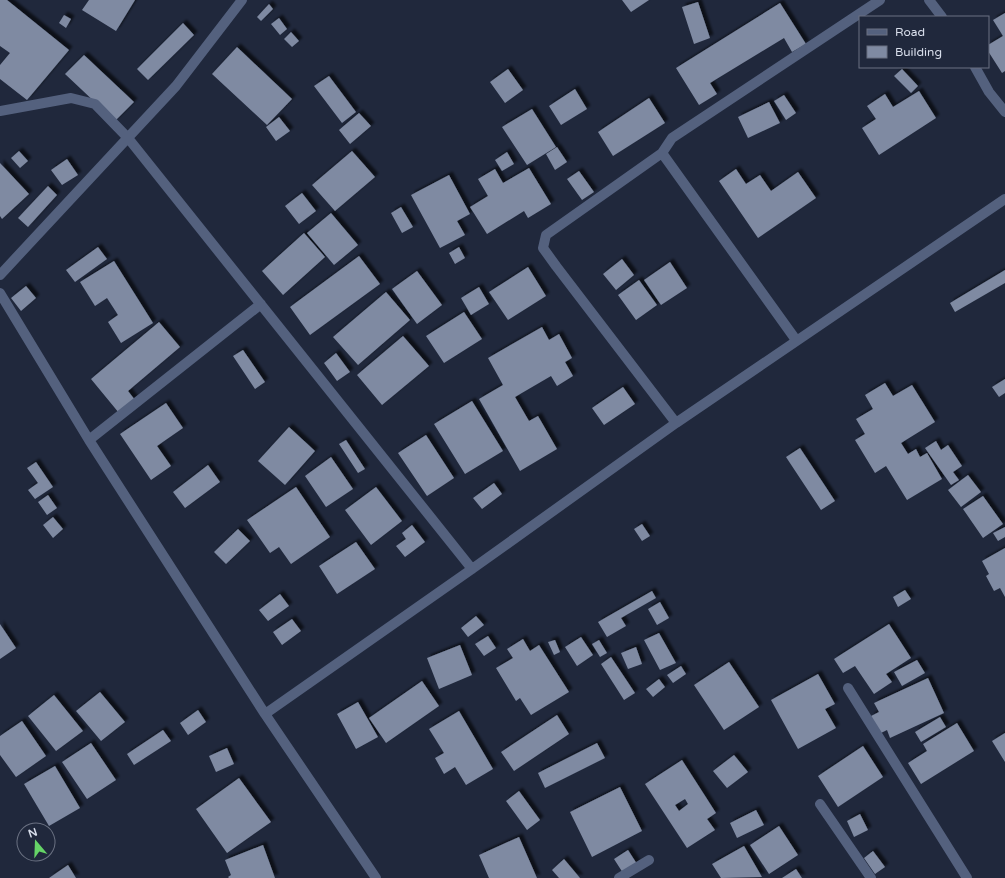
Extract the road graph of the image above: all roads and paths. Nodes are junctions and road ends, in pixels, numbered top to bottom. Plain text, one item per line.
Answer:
1 (242, 0) edge
2 (880, 0) edge
3 (929, 0) edge
4 (941, 16) edge
5 (976, 68) edge
6 (0, 110) edge
7 (1005, 112) edge
8 (128, 138) junction
9 (662, 153) junction
10 (1005, 200) edge
11 (0, 275) edge
12 (0, 293) edge
13 (261, 304) junction
14 (796, 340) junction
15 (676, 423) junction
16 (89, 440) junction
17 (472, 569) junction
18 (848, 688) dead end
19 (265, 714) junction
20 (820, 804) dead end
21 (649, 860) dead end
22 (376, 878) edge
23 (619, 878) edge
24 (871, 878) edge
25 (967, 878) edge

1 - 8 street
2 - 9 street
3 - 4 street
5 - 7 street
6 - 8 street
8 - 11 street
8 - 13 street
9 - 14 street
9 - 15 street
10 - 14 street
12 - 16 street
13 - 16 street
13 - 17 street
14 - 15 street
15 - 17 street
16 - 19 street
17 - 19 street
18 - 25 street
19 - 22 street
20 - 24 street
21 - 23 street

